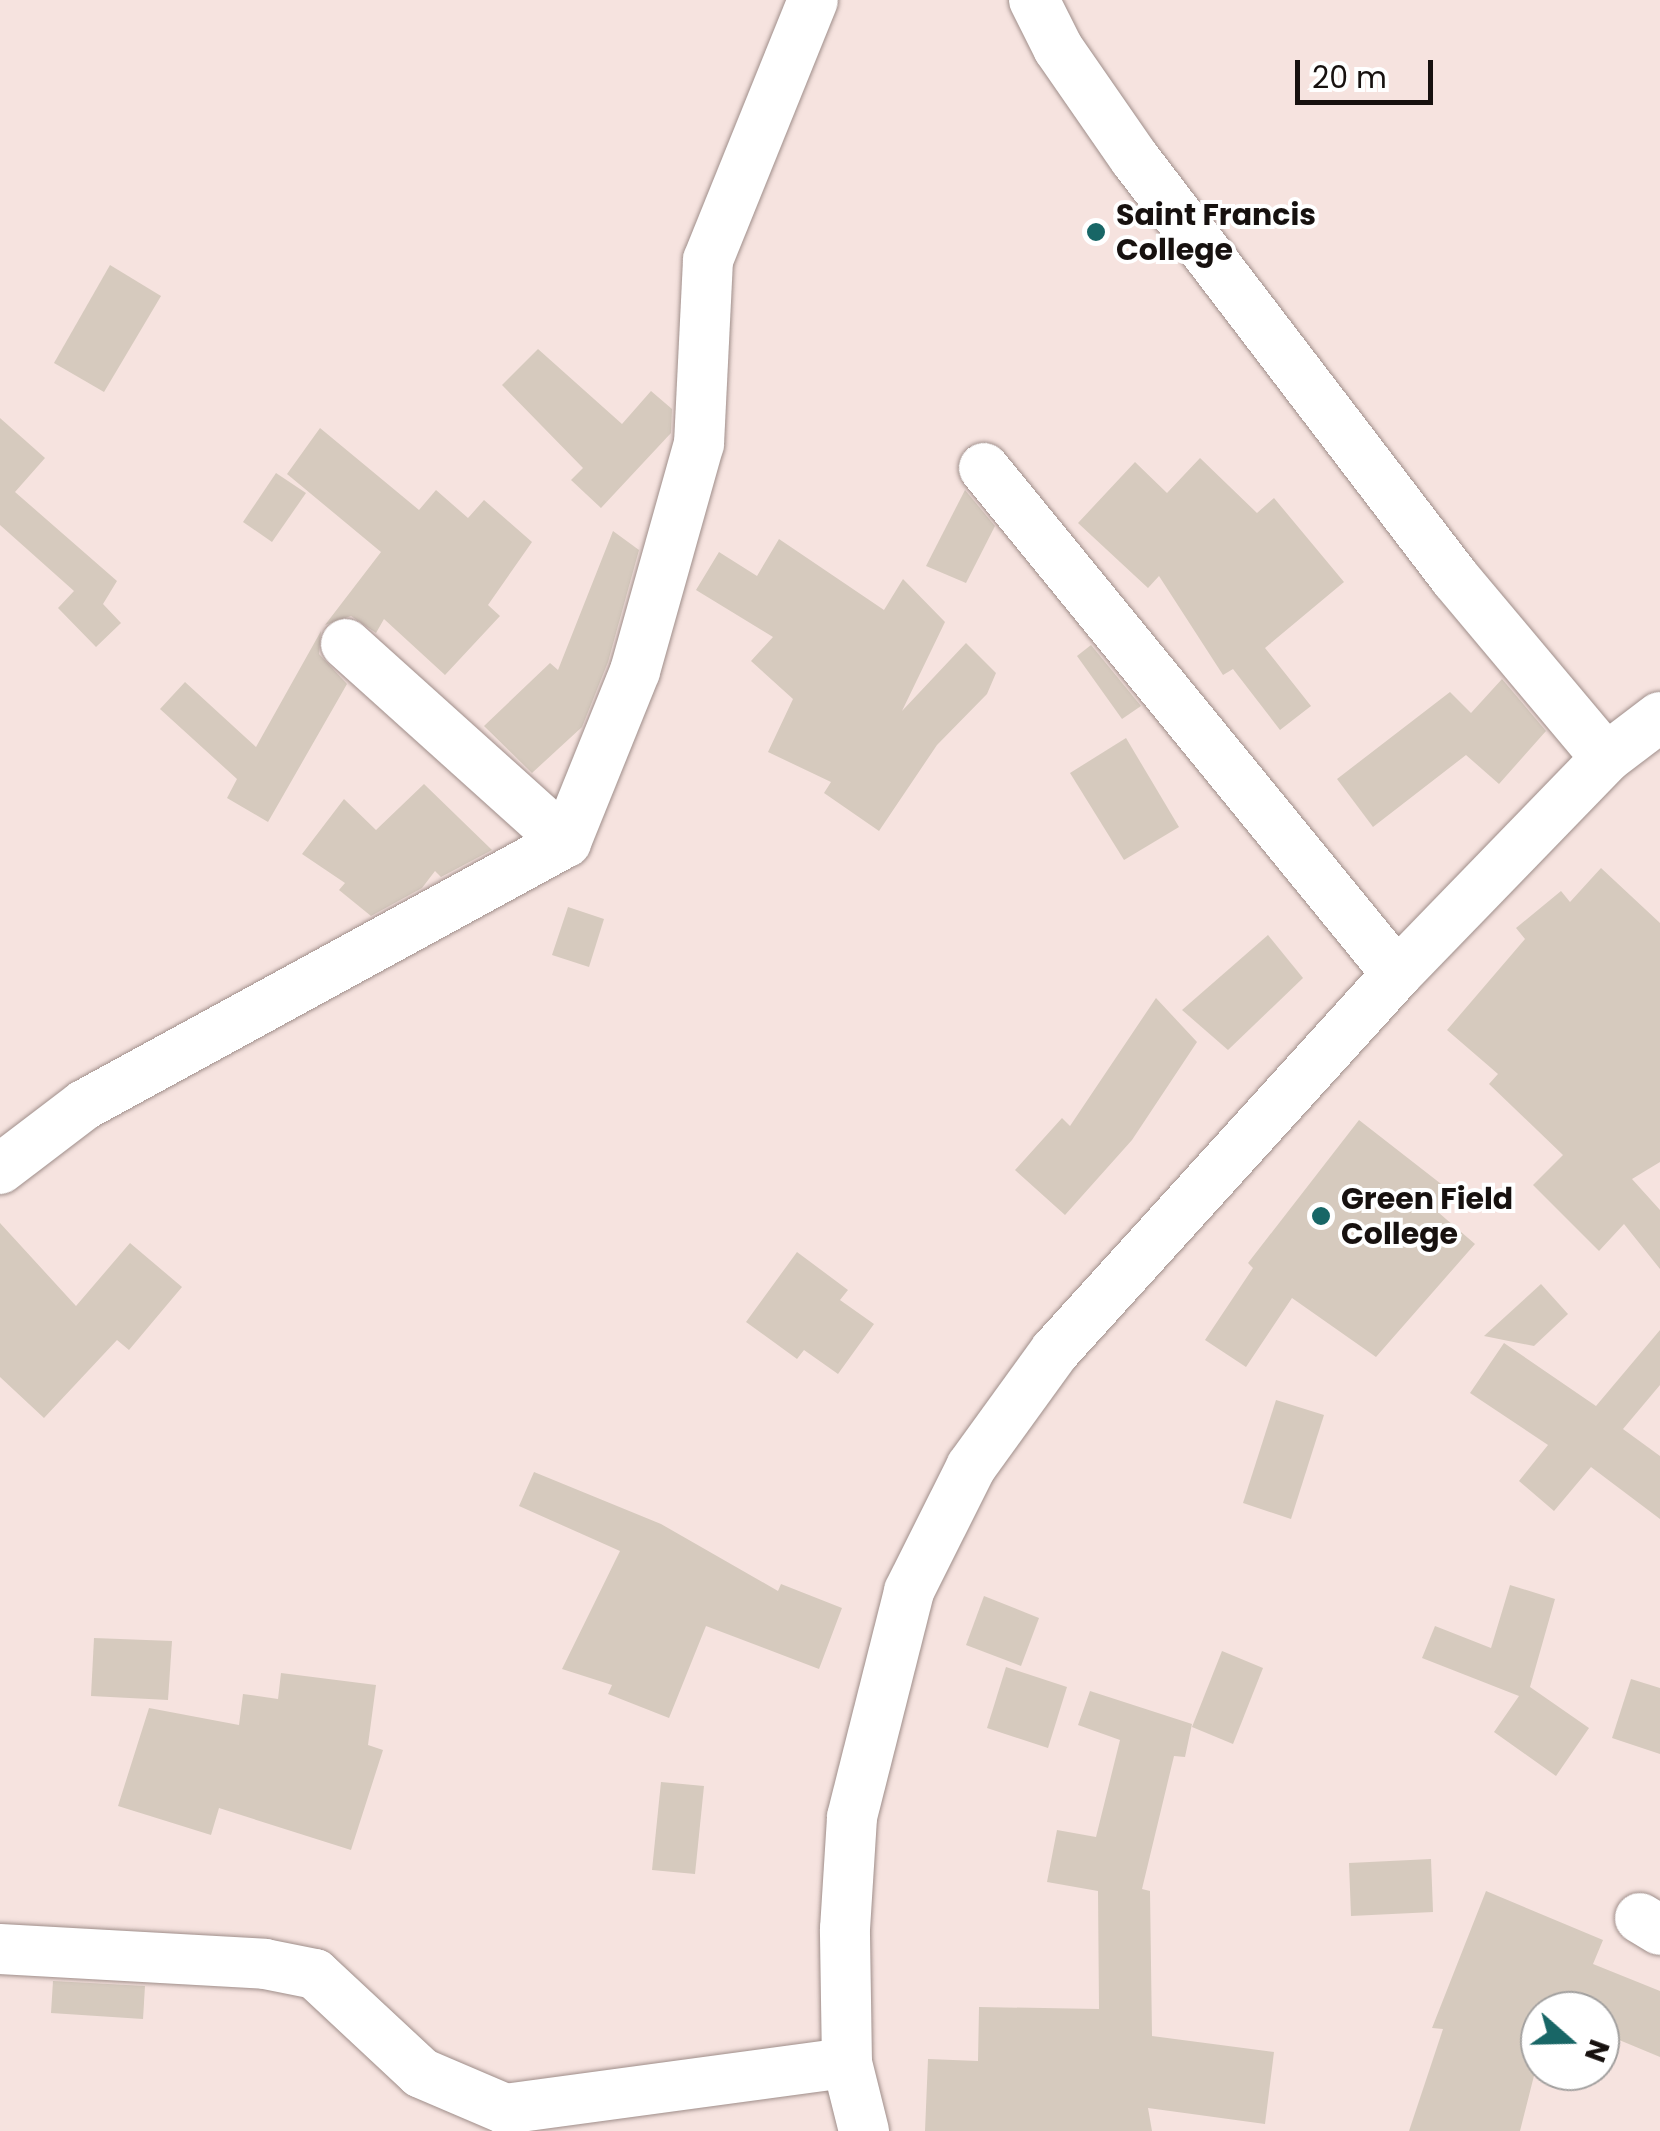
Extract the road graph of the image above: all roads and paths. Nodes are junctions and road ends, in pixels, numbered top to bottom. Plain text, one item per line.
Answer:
1 (813, 0) edge
2 (1034, 0) edge
3 (984, 468) dead end
4 (346, 644) dead end
5 (1660, 717) edge
6 (1606, 758) junction
7 (566, 842) junction
8 (1397, 974) junction
9 (0, 1168) edge
10 (0, 1950) edge
11 (848, 2064) junction
12 (864, 2131) edge

1 - 7 street
2 - 6 street
3 - 8 street
4 - 7 street
5 - 6 street
6 - 8 street
7 - 9 street
8 - 11 street
10 - 11 street
11 - 12 street

